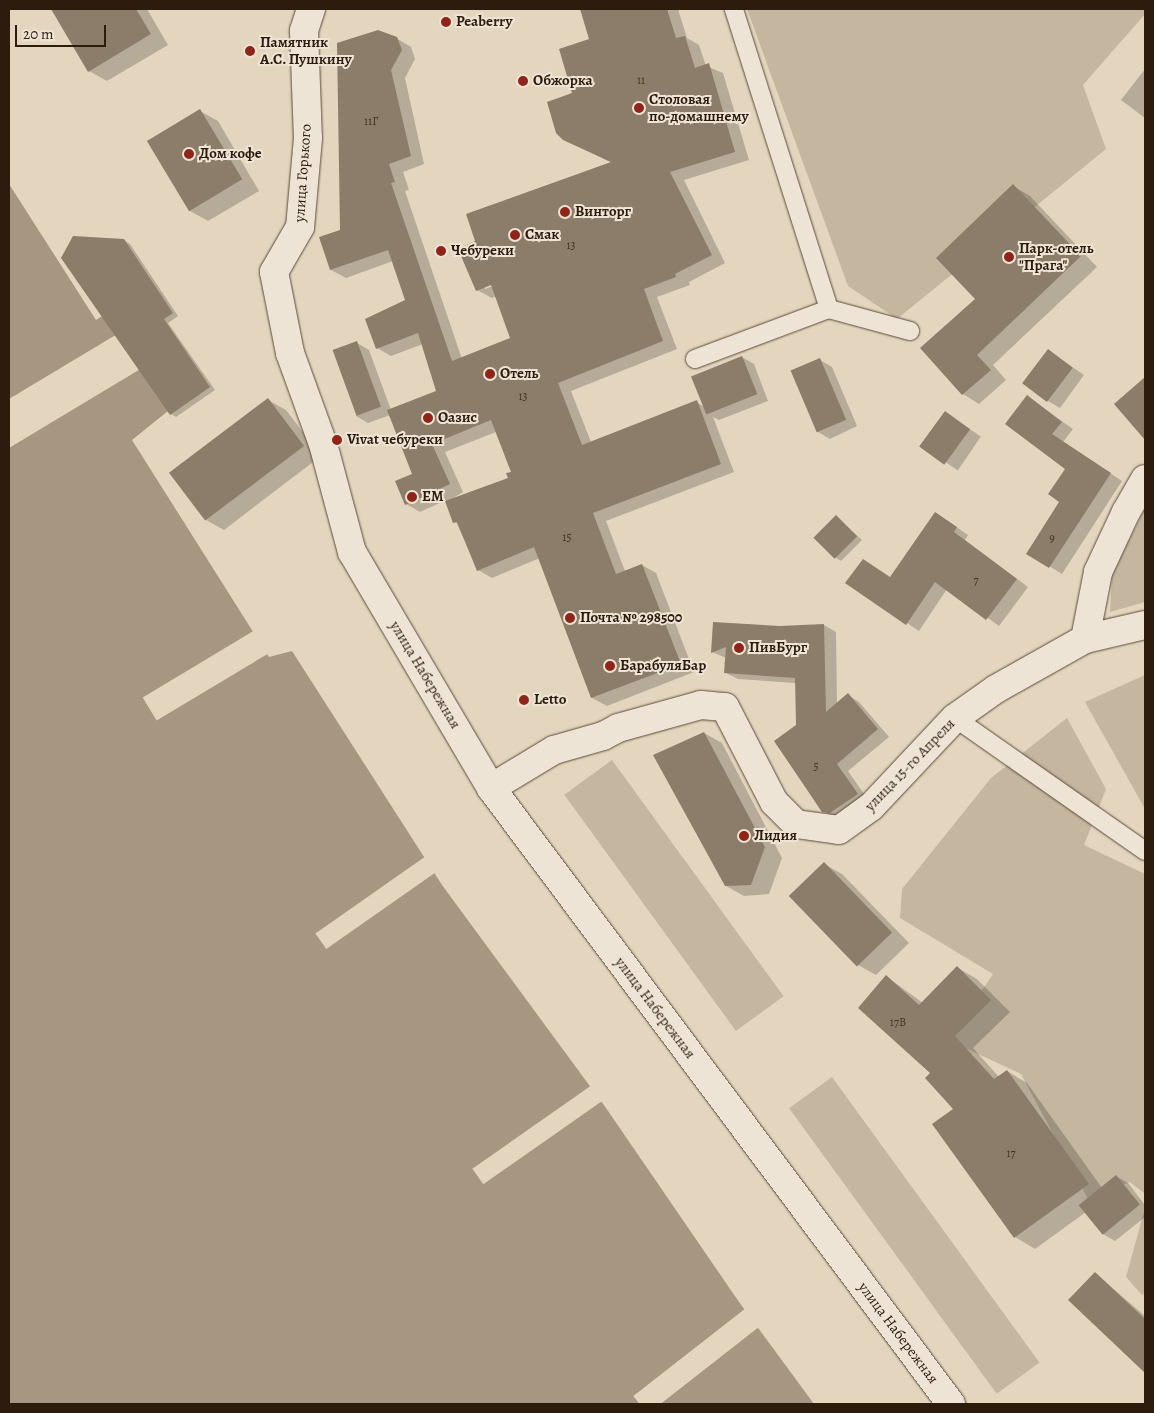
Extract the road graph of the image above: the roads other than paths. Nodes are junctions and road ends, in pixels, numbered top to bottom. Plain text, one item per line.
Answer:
1 (311, 9) edge
2 (734, 9) edge
3 (829, 309) junction
4 (910, 331) dead end
5 (696, 359) dead end
6 (1145, 479) edge
7 (380, 598) joint
8 (1145, 625) edge
9 (1085, 639) junction
10 (955, 718) junction
11 (491, 788) junction
12 (1145, 851) edge
13 (951, 1404) edge

1 - 7 street, улица Горького
2 - 3 lane
3 - 4 lane
3 - 5 lane
6 - 9 street
7 - 11 street, улица Набережная
8 - 9 street, улица 15-го Апреля
9 - 10 street, улица 15-го Апреля
10 - 11 street, улица 15-го Апреля
10 - 12 lane
11 - 13 street, улица Набережная

